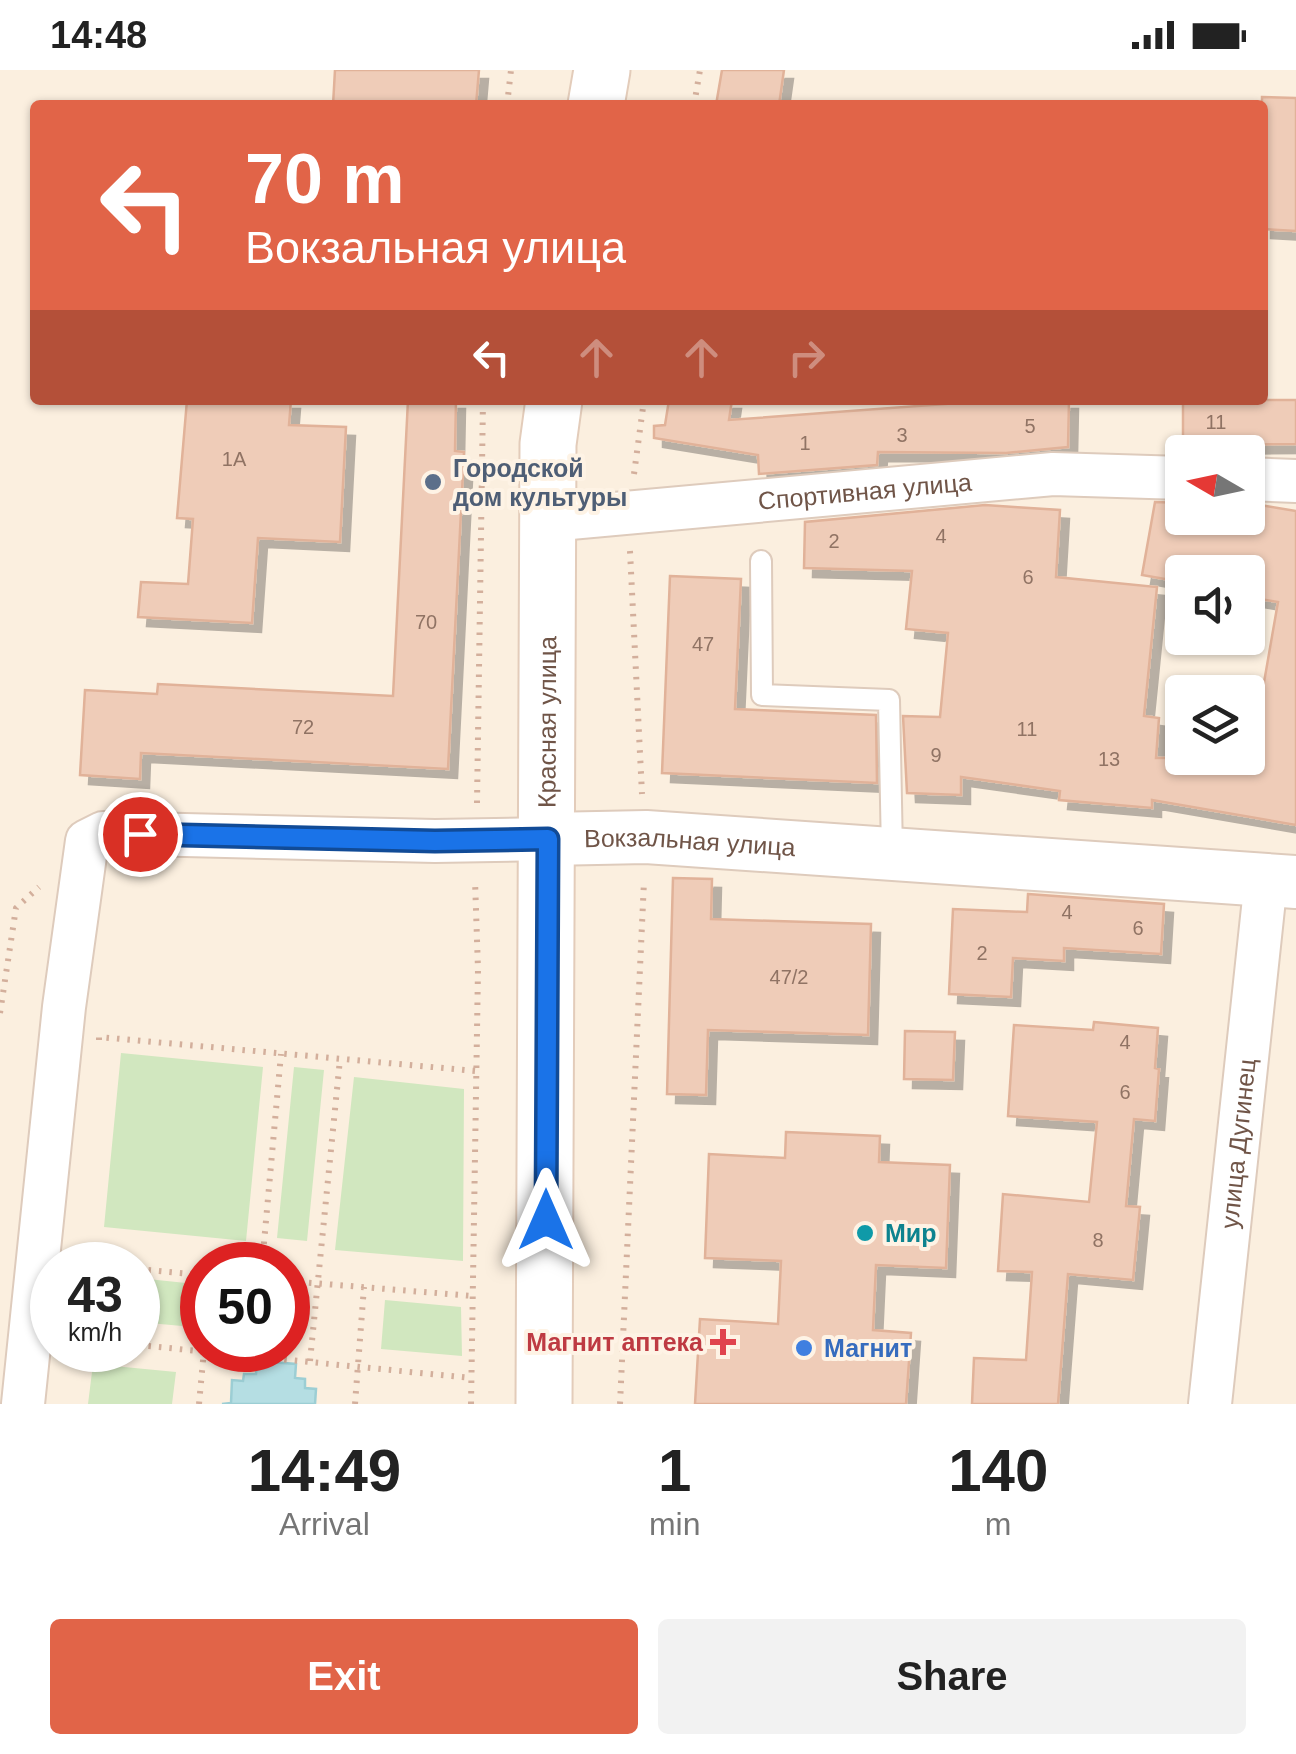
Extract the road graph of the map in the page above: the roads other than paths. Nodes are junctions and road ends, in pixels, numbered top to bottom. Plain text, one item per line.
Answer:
1 (602, 70) edge
2 (597, 100) edge
3 (553, 405) edge
4 (1165, 477) edge
5 (1265, 480) edge
6 (1296, 481) edge
7 (548, 520) junction
8 (761, 561) dead end
9 (548, 839) junction
10 (892, 854) junction
11 (1281, 881) edge
12 (23, 1404) edge
13 (544, 1404) edge
14 (1210, 1404) edge

1 - 2 main road
3 - 7 main road, Красная улица
4 - 7 street, Спортивная улица
5 - 6 street
7 - 9 main road, Красная улица
8 - 10 lane
9 - 10 street, Вокзальная улица
9 - 12 street, Вокзальная улица
9 - 13 main road, Красная улица
10 - 11 street, Вокзальная улица
11 - 14 street, улица Дугинец

